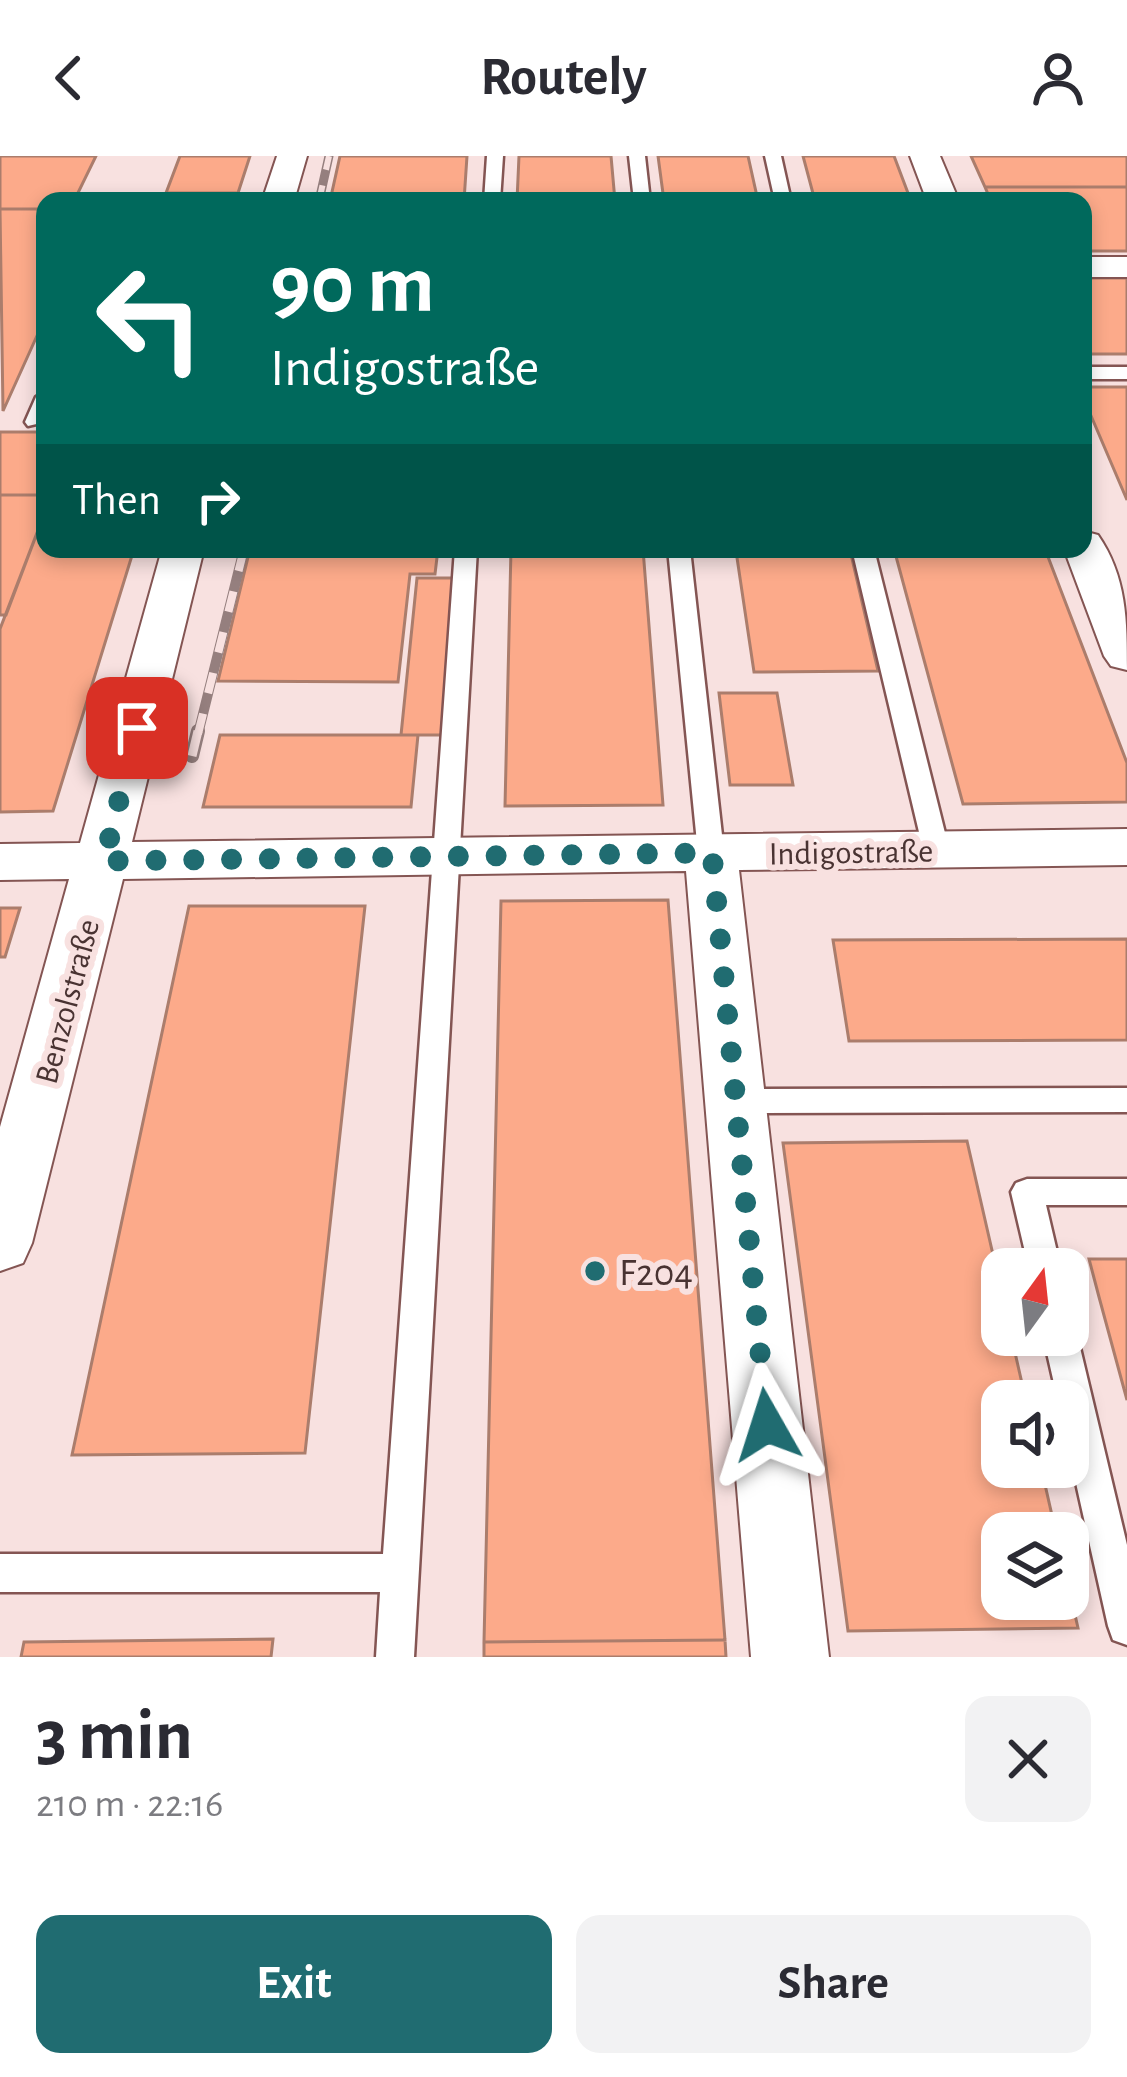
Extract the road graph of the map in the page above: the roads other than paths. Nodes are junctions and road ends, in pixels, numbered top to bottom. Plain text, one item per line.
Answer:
1 (292, 156) edge
2 (495, 156) edge
3 (637, 156) edge
4 (773, 156) edge
5 (925, 156) edge
6 (281, 192) edge
7 (493, 192) edge
8 (641, 192) edge
9 (781, 192) edge
10 (940, 192) edge
11 (1092, 267) edge
12 (1127, 267) edge
13 (1092, 373) edge
14 (1127, 373) edge
15 (181, 558) edge
16 (465, 558) edge
17 (680, 558) edge
18 (865, 558) edge
19 (1088, 558) edge
20 (1127, 656) edge
21 (1127, 847) edge
22 (937, 850) junction
23 (712, 853) junction
24 (445, 856) junction
25 (104, 861) junction
26 (0, 862) edge
27 (736, 1100) junction
28 (1127, 1100) edge
29 (1127, 1192) edge
30 (0, 1243) edge
31 (1040, 1248) edge
32 (1065, 1356) edge
33 (0, 1573) edge
34 (399, 1573) junction
35 (1127, 1626) edge
36 (394, 1657) edge
37 (790, 1657) edge

1 - 6 street
2 - 7 lane
3 - 8 lane
4 - 9 lane
5 - 10 street
11 - 12 street
13 - 14 lane
15 - 25 street, Benzolstraße
16 - 24 lane
17 - 23 lane
18 - 22 lane
19 - 20 street
21 - 22 street, Indigostraße
22 - 23 street, Indigostraße
23 - 24 street, Indigostraße
23 - 27 street
24 - 25 street, Indigostraße
24 - 34 lane
25 - 26 street, Indigostraße
25 - 30 street, Benzolstraße
27 - 28 lane
27 - 37 street
29 - 31 lane
32 - 35 lane
33 - 34 lane
34 - 36 lane

